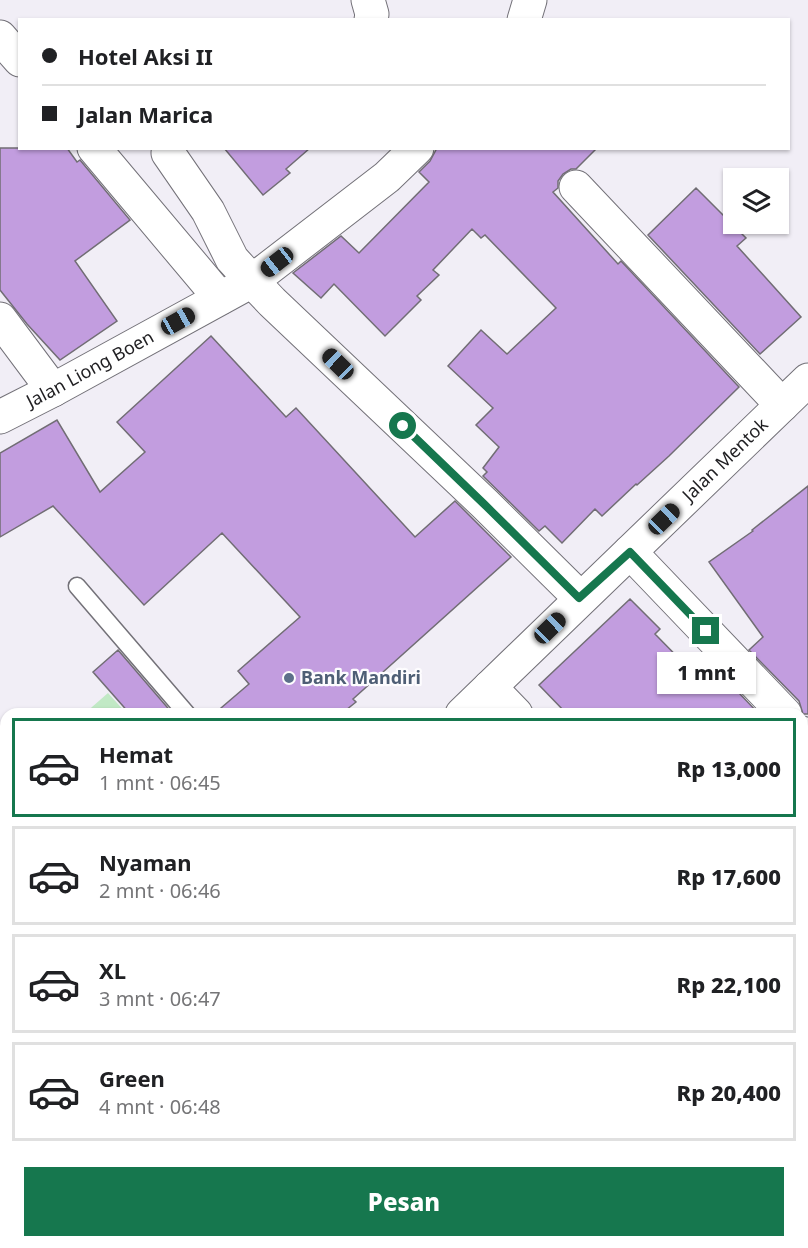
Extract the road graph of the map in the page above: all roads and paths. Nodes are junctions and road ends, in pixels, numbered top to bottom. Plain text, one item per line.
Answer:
1 (368, 0) edge
2 (530, 0) edge
3 (371, 18) edge
4 (525, 18) edge
5 (0, 37) edge
6 (18, 58) edge
7 (96, 150) edge
8 (415, 150) edge
9 (168, 153) dead end
10 (576, 187) dead end
11 (252, 281) junction
12 (220, 298) junction
13 (0, 319) edge
14 (808, 380) edge
15 (53, 390) junction
16 (782, 405) junction
17 (0, 417) edge
18 (630, 552) junction
19 (77, 586) dead end
20 (579, 598) junction
21 (490, 687) junction
22 (182, 708) edge
23 (468, 708) edge
24 (510, 708) edge
25 (778, 708) edge

1 - 3 main road
2 - 4 main road
5 - 6 main road
7 - 12 main road
8 - 11 main road, Jalan Liong Boen
9 - 11 main road
10 - 16 main road
11 - 12 main road, Jalan Liong Boen
11 - 20 main road
12 - 15 main road, Jalan Liong Boen
13 - 15 main road
14 - 16 main road, Jalan Mentok
15 - 17 main road, Jalan Liong Boen
16 - 18 main road, Jalan Mentok
18 - 20 main road, Jalan Mentok
18 - 25 main road
19 - 22 lane
20 - 21 main road, Jalan Mentok
21 - 23 main road, Jalan Mentok
21 - 24 main road

